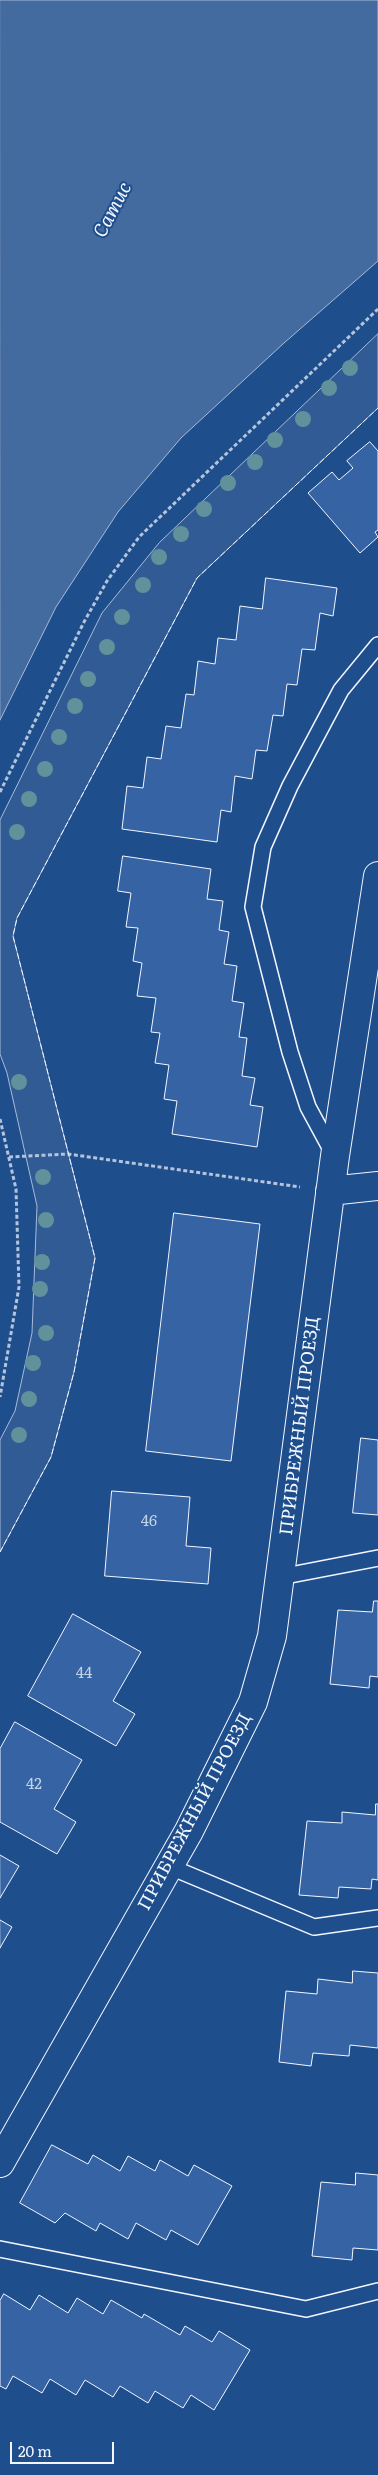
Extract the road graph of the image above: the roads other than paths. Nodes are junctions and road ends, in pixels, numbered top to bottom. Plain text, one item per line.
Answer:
1 (378, 645) edge
2 (378, 876) edge
3 (335, 1156) junction
4 (378, 1186) edge
5 (330, 1191) junction
6 (378, 1558) edge
7 (280, 1577) junction
8 (168, 1866) junction
9 (378, 1918) edge
10 (0, 2163) edge
11 (0, 2249) edge
12 (378, 2291) edge

1 - 3 lane
2 - 3 street, ПРИБРЕЖНЫЙ ПРОЕЗД
3 - 5 street, ПРИБРЕЖНЫЙ ПРОЕЗД
4 - 5 street
5 - 7 street, ПРИБРЕЖНЫЙ ПРОЕЗД
6 - 7 lane
7 - 8 street, ПРИБРЕЖНЫЙ ПРОЕЗД
8 - 9 lane
8 - 10 street, ПРИБРЕЖНЫЙ ПРОЕЗД
11 - 12 lane

